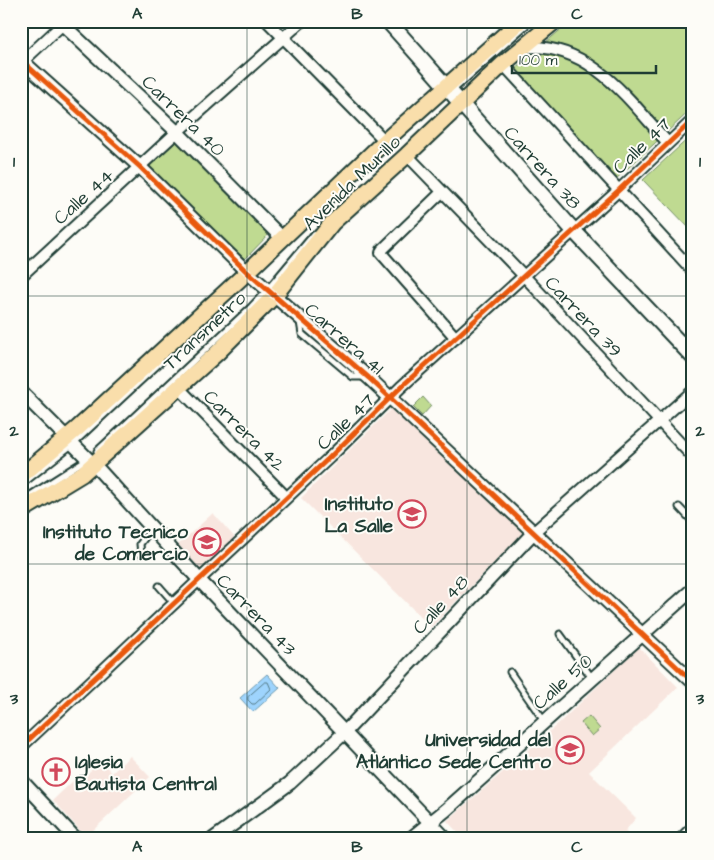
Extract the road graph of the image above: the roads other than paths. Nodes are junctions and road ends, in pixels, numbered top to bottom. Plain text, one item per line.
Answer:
1 (268, 21) edge
2 (302, 21) edge
3 (388, 21) edge
4 (520, 21) edge
5 (531, 21) edge
6 (546, 21) edge
7 (555, 21) edge
8 (62, 22) edge
9 (283, 38) junction
10 (521, 48) junction
11 (22, 61) edge
12 (504, 64) junction
13 (453, 96) junction
14 (693, 120) edge
15 (424, 130) dead end
16 (177, 132) junction
17 (385, 141) junction
18 (668, 143) junction
19 (407, 155) junction
20 (140, 167) junction
21 (619, 190) junction
22 (442, 192) junction
23 (321, 226) dead end
24 (574, 231) junction
25 (282, 238) junction
26 (693, 270) edge
27 (21, 276) edge
28 (251, 276) junction
29 (523, 276) junction
30 (270, 293) junction
31 (456, 338) junction
32 (693, 357) edge
33 (164, 359) dead end
34 (179, 388) junction
35 (693, 391) edge
36 (21, 392) edge
37 (390, 398) junction
38 (658, 420) junction
39 (70, 441) junction
40 (693, 457) edge
41 (91, 461) junction
42 (21, 476) edge
43 (21, 485) edge
44 (286, 497) junction
45 (21, 500) edge
46 (679, 508) dead end
47 (21, 511) edge
48 (693, 522) edge
49 (152, 527) junction
50 (534, 532) junction
51 (141, 554) dead end
52 (198, 579) junction
53 (159, 586) dead end
54 (693, 589) edge
55 (174, 603) junction
56 (560, 634) dead end
57 (642, 634) junction
58 (510, 672) dead end
59 (592, 678) junction
60 (693, 682) edge
61 (545, 721) junction
62 (344, 733) junction
63 (21, 747) edge
64 (21, 780) edge
65 (430, 823) junction
66 (693, 827) edge
67 (76, 839) edge
68 (213, 839) edge
69 (410, 839) edge
70 (446, 839) edge
71 (682, 839) edge

1 - 9 street
2 - 9 street, Calle 44
3 - 13 main road, Carrera 38
4 - 13 main road, Avenida Murillo
5 - 13 lane
6 - 13 lane
7 - 10 main road, Avenida Murillo
8 - 11 street
8 - 16 street, Carrera 40
9 - 16 street, Calle 44
9 - 17 street
10 - 12 main road, Avenida Murillo
10 - 18 street
11 - 20 street, Carrera 41
12 - 13 main road, Avenida Murillo
12 - 21 street
13 - 15 lane
13 - 17 main road, Avenida Murillo
13 - 19 main road, Avenida Murillo
13 - 24 main road, Carrera 38
14 - 18 street, Calle 47
16 - 20 street, Calle 44
16 - 25 street, Carrera 40
17 - 25 main road, Avenida Murillo
18 - 21 street, Calle 47
19 - 22 street, Carrera 39
19 - 30 main road, Avenida Murillo
20 - 27 street, Calle 44
20 - 28 street, Carrera 41
21 - 24 street, Calle 47
21 - 26 street
22 - 29 street, Carrera 39
22 - 31 street
23 - 30 lane, Transmetro
24 - 29 street, Calle 47
24 - 32 main road, Carrera 38
25 - 28 main road, Avenida Murillo
28 - 30 street, Carrera 41
28 - 39 main road, Avenida Murillo
29 - 31 street, Calle 47
29 - 38 street, Carrera 39
30 - 34 main road, Avenida Murillo
30 - 37 street, Carrera 41
30 - 41 lane, Transmetro
31 - 37 street, Calle 47
33 - 39 lane, Transmetro
34 - 41 main road, Avenida Murillo
34 - 44 street, Carrera 42
35 - 38 street, Calle 48
36 - 39 street, Carrera 43
37 - 44 street, Calle 47
37 - 50 street, Carrera 41
38 - 40 street, Carrera 39
38 - 50 street, Calle 48
39 - 41 street, Carrera 43
39 - 42 main road, Avenida Murillo
39 - 43 lane, Transmetro
41 - 45 lane, Transmetro
41 - 47 main road, Avenida Murillo
41 - 49 street, Carrera 43
44 - 52 street, Calle 47
46 - 48 lane
49 - 51 lane
49 - 52 street, Carrera 43
50 - 57 street, Carrera 41
50 - 62 street, Calle 48
52 - 55 street, Calle 47
52 - 62 street, Carrera 43
53 - 55 lane
54 - 57 street, Calle 50
55 - 63 street, Calle 47
56 - 59 lane
57 - 59 street, Calle 50
57 - 60 street, Carrera 41
58 - 61 lane
59 - 61 street, Calle 50
61 - 65 street, Calle 50
62 - 65 street, Carrera 43
62 - 68 street, Calle 48
64 - 67 street
65 - 69 street, Calle 50
65 - 70 street, Carrera 43
66 - 71 street

